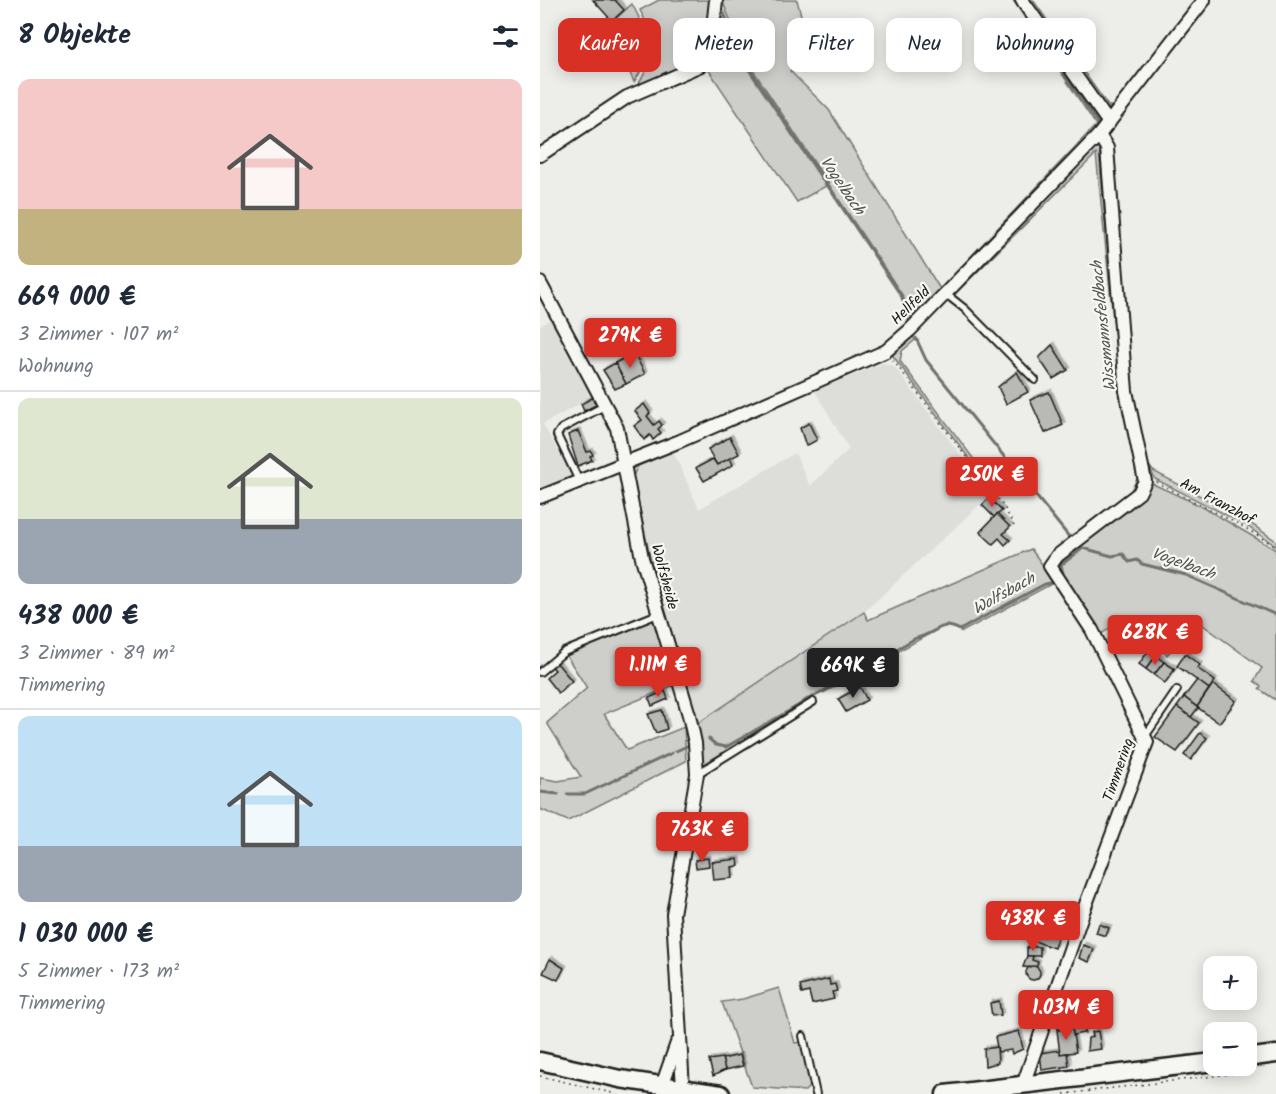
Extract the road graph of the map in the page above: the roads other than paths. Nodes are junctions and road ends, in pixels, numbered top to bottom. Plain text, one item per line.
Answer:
1 (716, 0) edge
2 (1022, 0) edge
3 (1204, 0) edge
4 (1109, 123) junction
5 (1099, 135) junction
6 (540, 154) edge
7 (540, 284) edge
8 (946, 294) junction
9 (1035, 380) dead end
10 (606, 405) junction
11 (625, 461) junction
12 (579, 481) junction
13 (540, 497) edge
14 (658, 614) junction
15 (540, 672) edge
16 (1177, 690) dead end
17 (813, 702) dead end
18 (1146, 735) junction
19 (697, 774) junction
20 (679, 1036) junction
21 (802, 1036) dead end
22 (1276, 1054) edge
23 (1257, 1061) edge
24 (540, 1062) edge
25 (1203, 1063) edge
26 (1023, 1085) junction
27 (662, 1090) edge
28 (682, 1091) edge
29 (720, 1094) edge
30 (816, 1094) edge
31 (945, 1094) edge

1 - 6 street
2 - 4 street
3 - 4 street, Hellfeld
4 - 5 street, Hellfeld
5 - 8 street, Hellfeld
5 - 18 street, Timmering
7 - 10 street, Wolfsheide
8 - 9 lane
8 - 11 street, Hellfeld
10 - 11 street, Wolfsheide
10 - 12 lane
11 - 12 street, Hellfeld
11 - 14 street, Wolfsheide
12 - 13 street, Hellfeld
14 - 15 lane
14 - 19 street, Wolfsheide
16 - 18 lane
17 - 19 lane
18 - 26 street, Timmering
19 - 20 street, Wolfsheide
20 - 27 street, Wolfsheide
20 - 28 street, Wolfsheide
21 - 30 lane
22 - 23 main road
24 - 27 main road
25 - 26 main road
26 - 31 main road
27 - 28 main road
28 - 29 main road

